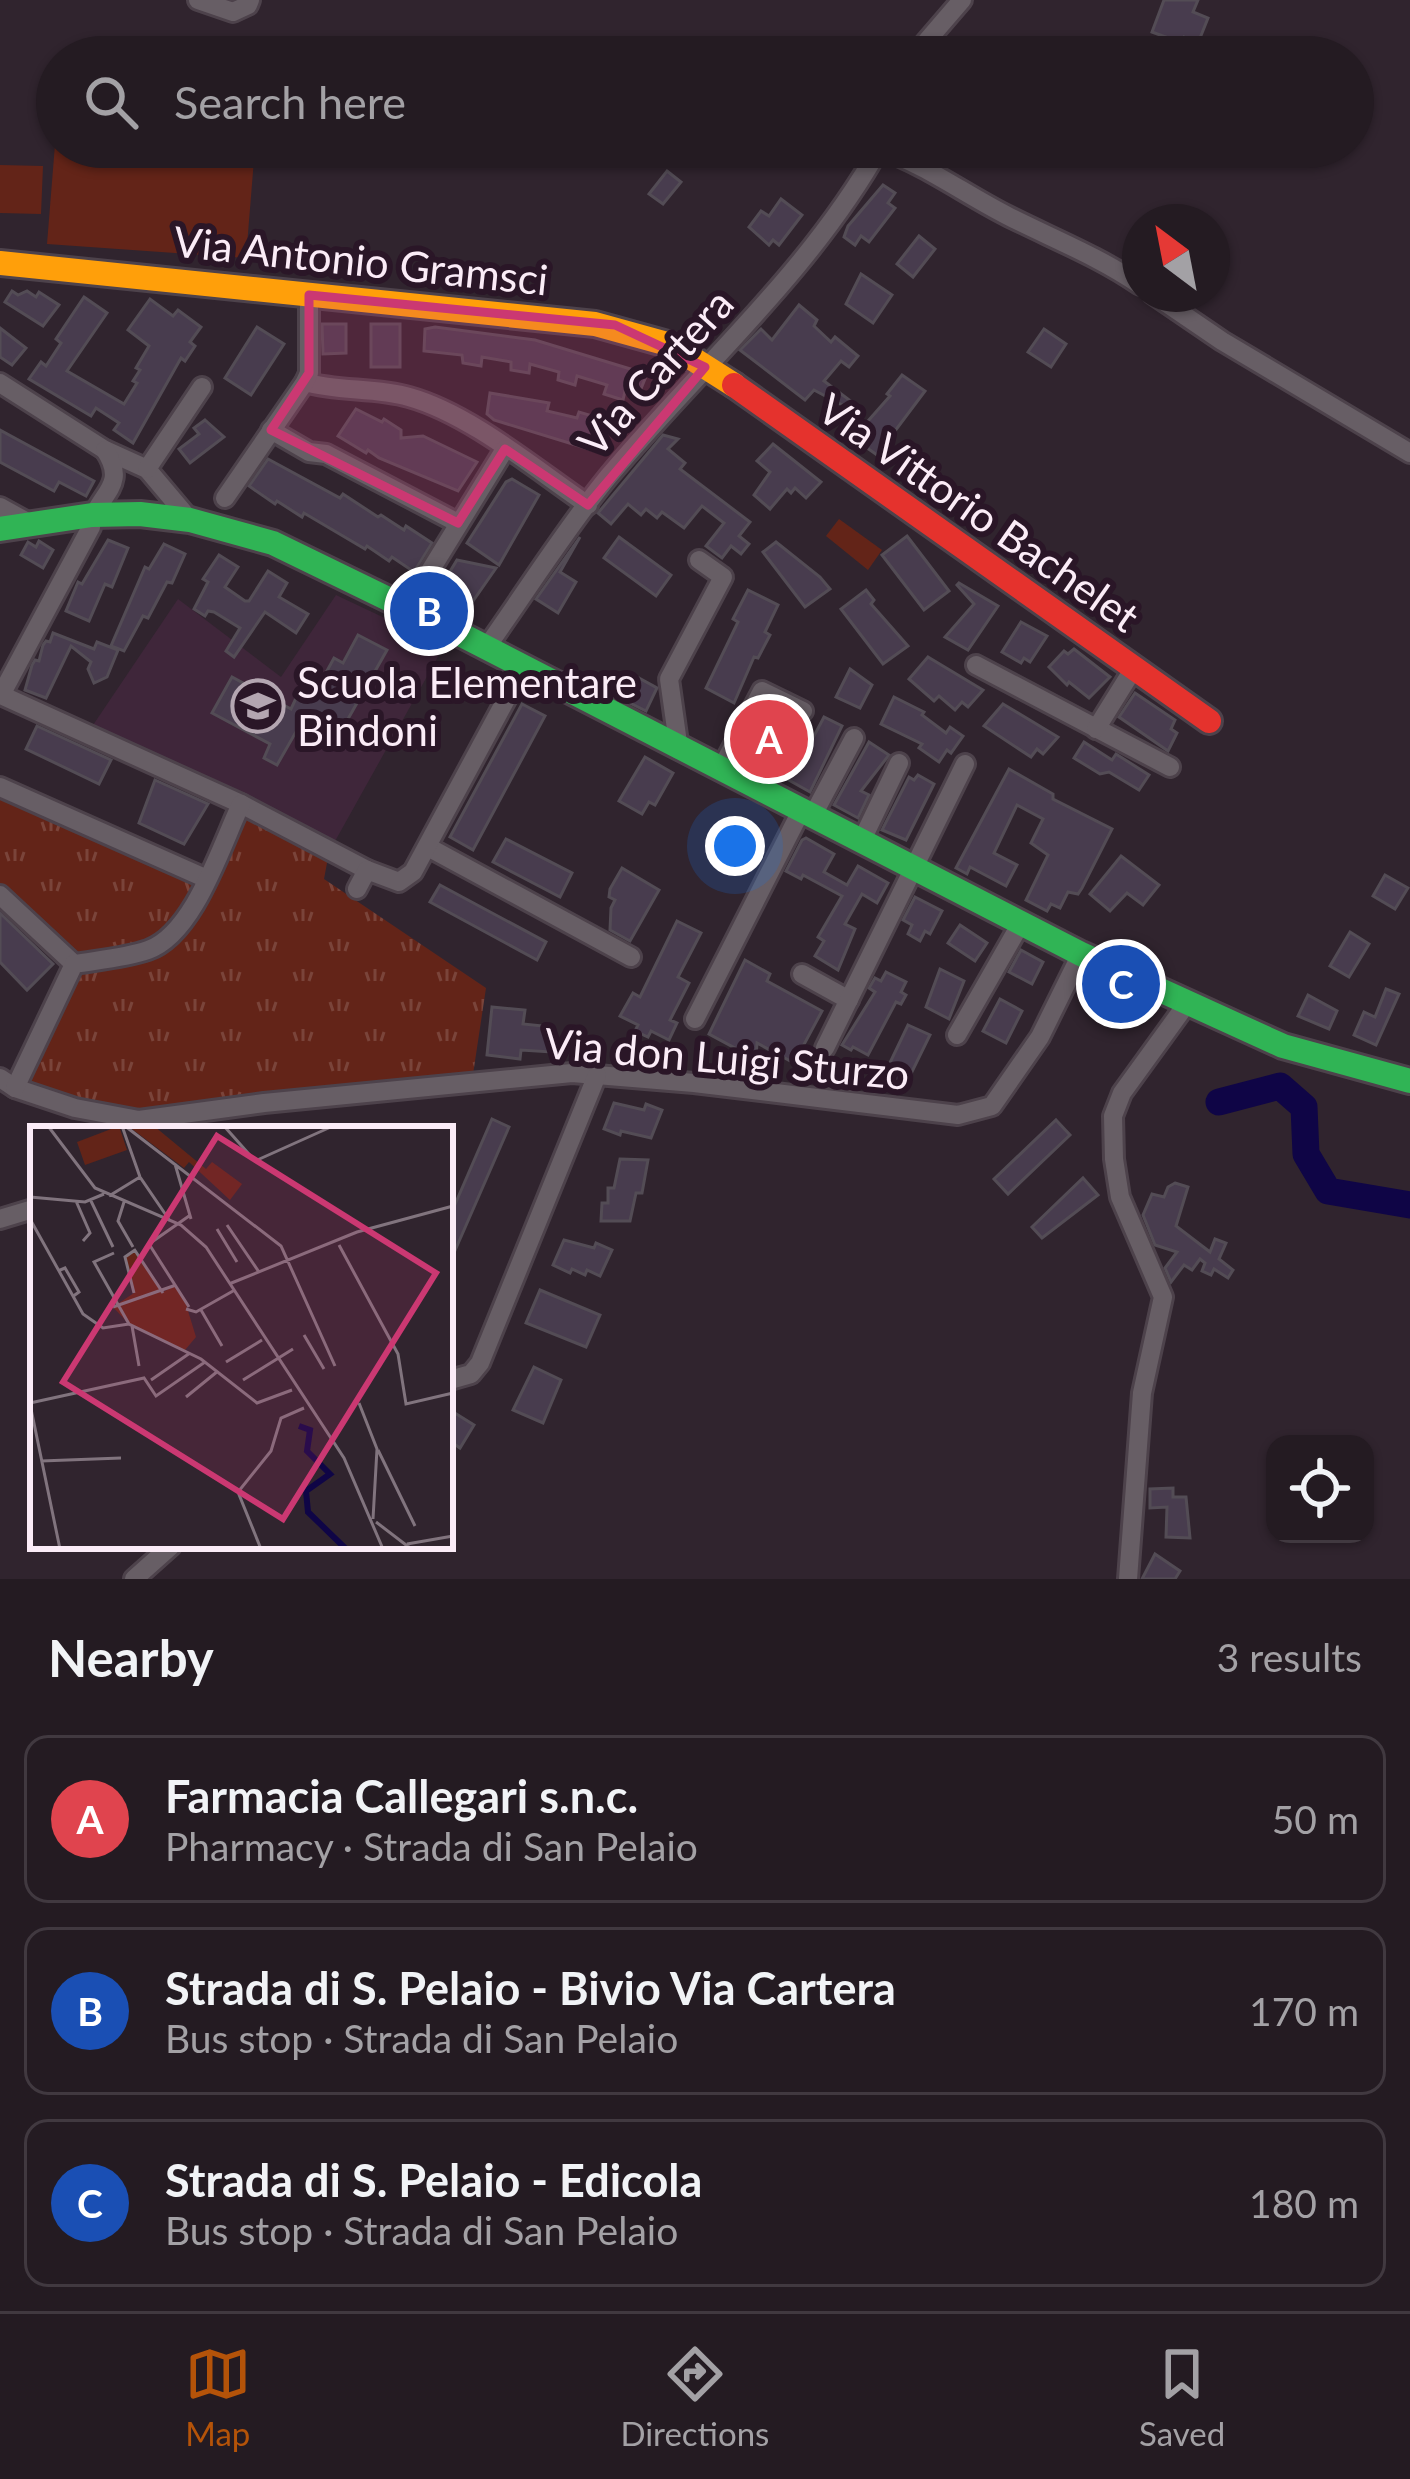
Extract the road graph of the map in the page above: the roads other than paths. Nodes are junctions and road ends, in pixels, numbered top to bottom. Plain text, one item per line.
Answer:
1 (198, 0) edge
2 (250, 0) edge
3 (962, 0) edge
4 (931, 36) edge
5 (867, 168) edge
6 (925, 168) edge
7 (0, 263) edge
8 (1122, 273) edge
9 (309, 295) junction
10 (1179, 312) edge
11 (705, 367) junction
12 (305, 382) junction
13 (0, 383) edge
14 (202, 387) dead end
15 (272, 430) junction
16 (505, 449) junction
17 (105, 450) junction
18 (1410, 453) edge
19 (147, 469) junction
20 (116, 472) junction
21 (225, 498) dead end
22 (588, 505) junction
23 (0, 507) edge
24 (140, 514) junction
25 (92, 515) junction
26 (190, 520) junction
27 (31, 524) junction
28 (458, 524) junction
29 (0, 529) edge
30 (699, 560) dead end
31 (430, 571) dead end
32 (486, 648) junction
33 (976, 665) dead end
34 (523, 668) junction
35 (1134, 668) junction
36 (1, 695) edge
37 (802, 710) dead end
38 (1209, 721) dead end
39 (1096, 729) junction
40 (854, 738) dead end
41 (679, 750) junction
42 (899, 763) dead end
43 (965, 764) dead end
44 (1170, 766) dead end
45 (720, 771) junction
46 (0, 787) edge
47 (241, 804) junction
48 (807, 814) junction
49 (861, 842) junction
50 (428, 847) junction
51 (914, 868) junction
52 (367, 871) junction
53 (207, 878) junction
54 (357, 889) dead end
55 (0, 896) edge
56 (1021, 923) junction
57 (1081, 954) junction
58 (631, 957) dead end
59 (74, 964) junction
60 (802, 974) dead end
61 (849, 1000) junction
62 (1187, 1002) junction
63 (695, 1018) dead end
64 (957, 1035) dead end
65 (825, 1048) dead end
66 (597, 1075) junction
67 (1410, 1081) edge
68 (7, 1083) edge
69 (137, 1125) edge
70 (30, 1210) edge
71 (0, 1219) edge
72 (453, 1379) edge
73 (168, 1549) edge
74 (134, 1579) edge
75 (1128, 1579) edge

1 - 2 street
3 - 4 street
5 - 11 street, Via Cartera
6 - 8 street
7 - 9 main road, Via Antonio Gramsci
9 - 11 main road, Via Antonio Gramsci
9 - 12 street
10 - 18 street
11 - 22 street, Via Cartera
11 - 35 main road, Via Vittorio Bachelet
12 - 15 street
12 - 16 street
13 - 17 street
14 - 19 street
15 - 21 street
15 - 28 street
16 - 22 street
16 - 28 street
17 - 19 street
17 - 20 street
19 - 26 street
20 - 24 street
20 - 25 street
22 - 32 street, Via Cartera
23 - 27 street
24 - 25 main road
24 - 26 main road
25 - 27 main road
25 - 36 street
26 - 32 main road
27 - 29 main road
28 - 31 street
30 - 41 street
32 - 34 main road
33 - 39 street
34 - 41 main road
34 - 50 street
35 - 38 main road, Via Vittorio Bachelet
35 - 39 street
36 - 47 street
37 - 45 street
39 - 44 street
40 - 48 street
41 - 45 main road
42 - 49 street
43 - 51 street
45 - 48 main road
46 - 53 street
47 - 52 street
47 - 53 street
48 - 49 main road
48 - 63 street
49 - 51 main road
50 - 52 street
50 - 58 street
51 - 56 main road
51 - 61 street
52 - 54 street
53 - 59 street
55 - 59 street
56 - 57 main road
56 - 64 street
57 - 62 main road
57 - 66 street, Via don Luigi Sturzo
59 - 68 street
60 - 61 street
61 - 65 street
62 - 67 main road
62 - 75 street
66 - 69 street, Via don Luigi Sturzo
66 - 72 street
68 - 69 street, Via don Luigi Sturzo
70 - 71 street
73 - 74 street

